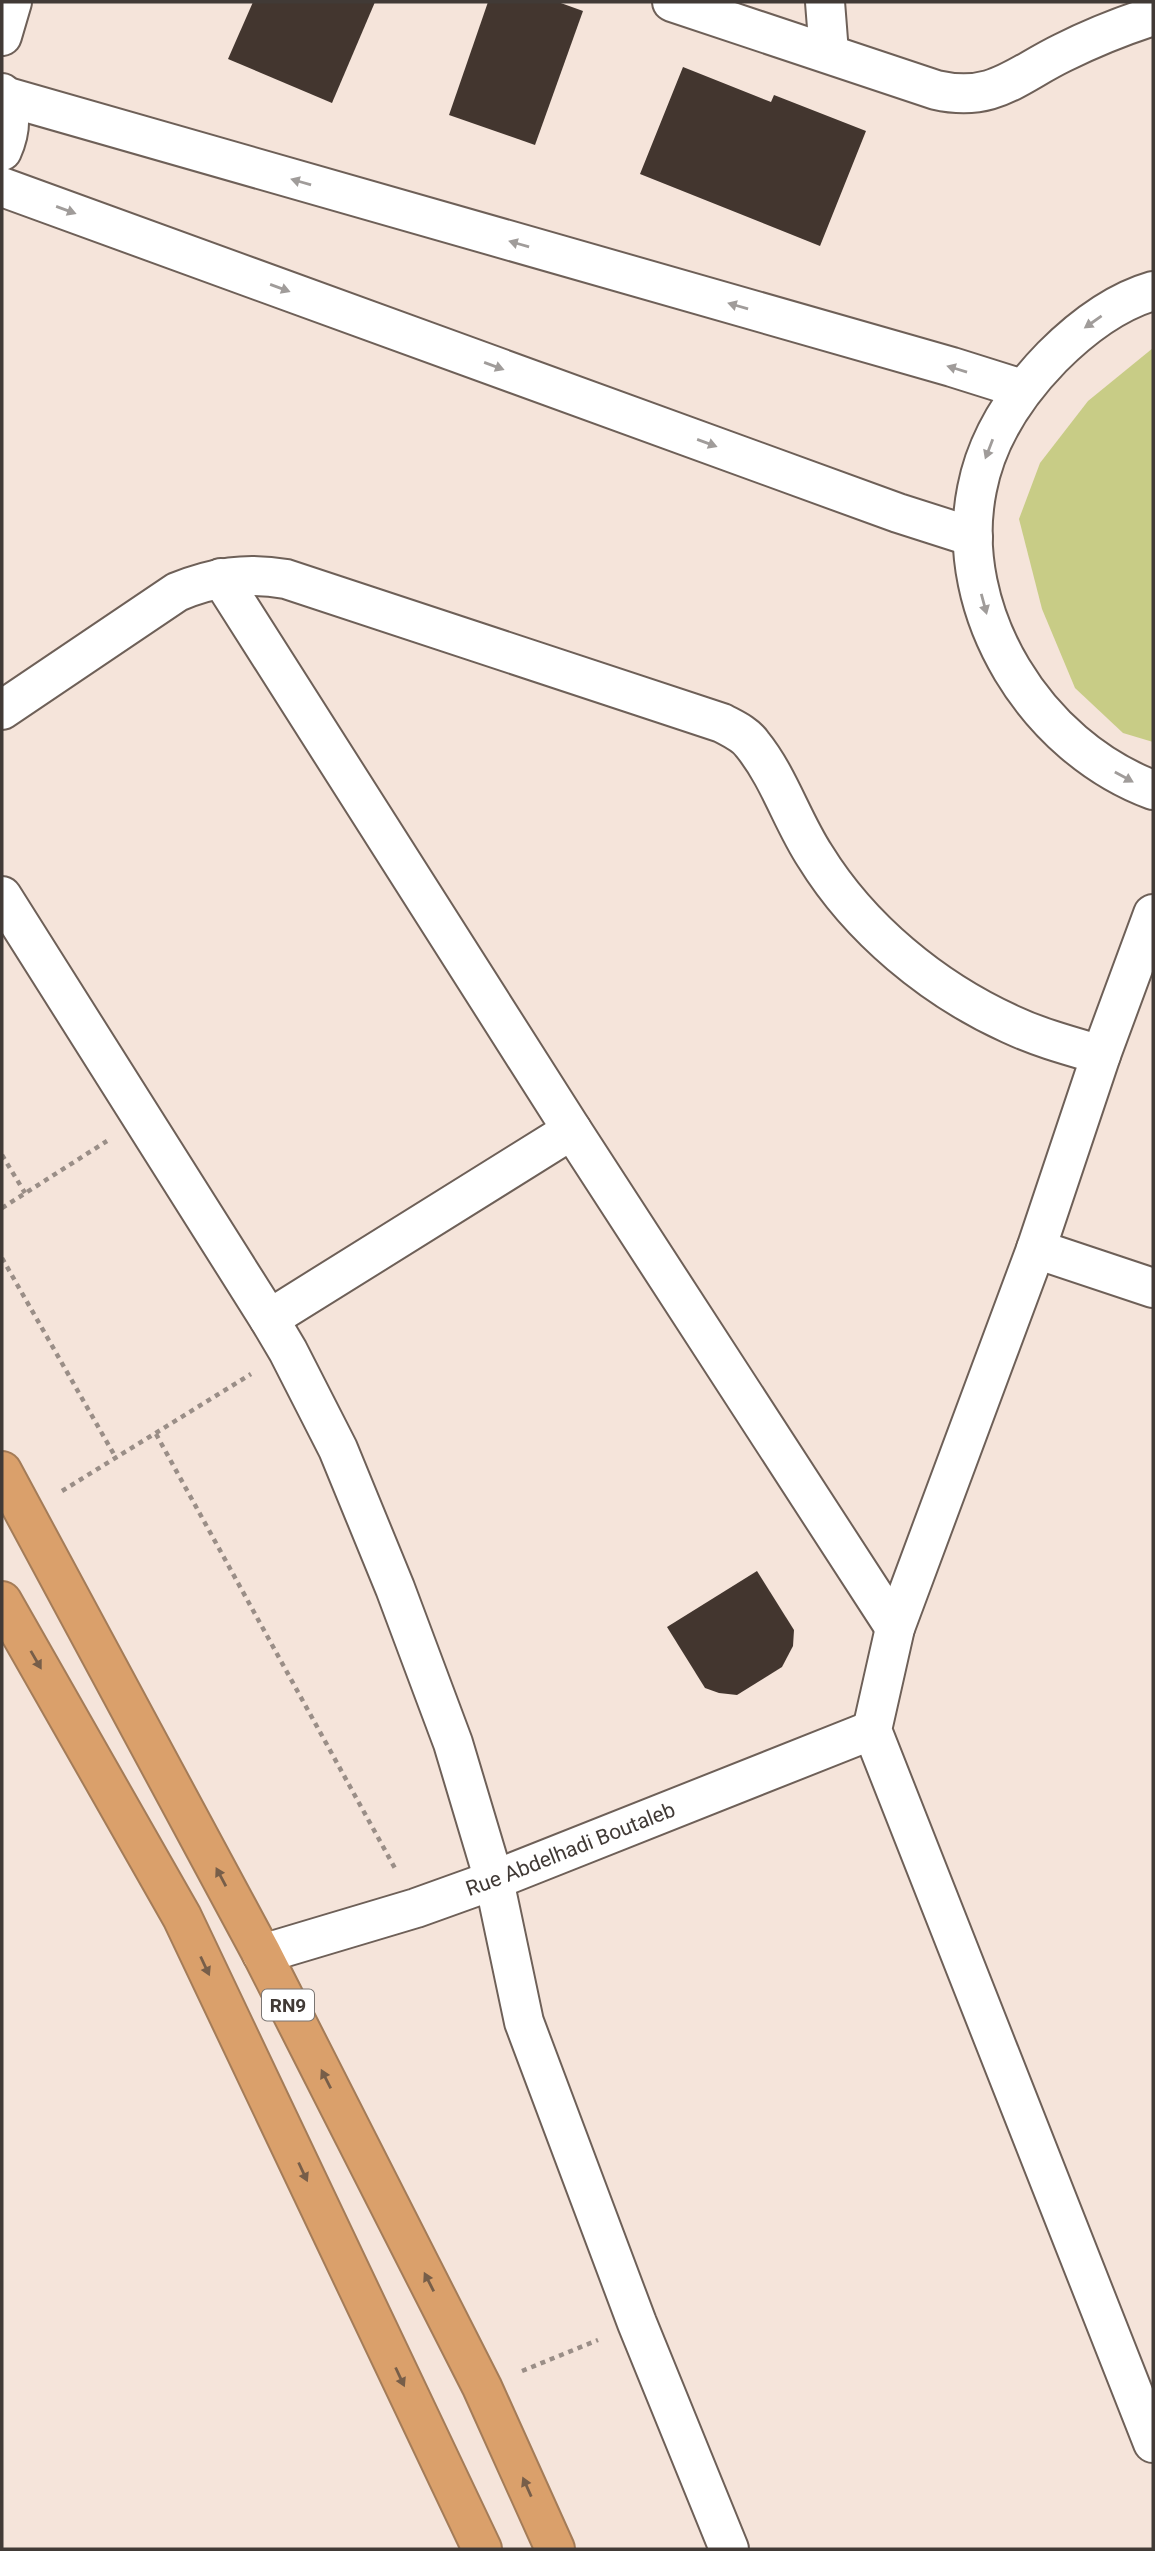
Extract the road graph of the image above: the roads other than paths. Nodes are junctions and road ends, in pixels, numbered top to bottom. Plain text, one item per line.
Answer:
1 (12, 2) edge
2 (671, 2) edge
3 (825, 2) edge
4 (1153, 16) edge
5 (2, 36) edge
6 (828, 53) junction
7 (3, 94) edge
8 (2, 151) edge
9 (2, 187) edge
10 (1153, 291) edge
11 (1022, 390) junction
12 (973, 537) junction
13 (221, 578) junction
14 (2, 710) edge
15 (1153, 790) edge
16 (2, 896) edge
17 (1153, 914) edge
18 (1101, 1055) junction
19 (572, 1130) junction
20 (1036, 1249) junction
21 (1153, 1288) edge
22 (269, 1319) junction
23 (2, 1471) edge
24 (2, 1601) edge
25 (895, 1628) junction
26 (872, 1730) junction
27 (494, 1880) junction
28 (262, 1954) junction
29 (1153, 2442) edge
30 (482, 2549) edge
31 (555, 2549) edge
32 (729, 2549) edge

1 - 5 street
2 - 6 street
3 - 6 street
4 - 6 street
7 - 8 street
11 -> 7 street
9 -> 12 street
10 -> 11 street
11 -> 12 street
12 -> 15 street
13 - 14 street
13 - 18 street
13 - 19 street
16 - 22 street
17 - 18 street
18 - 20 street
19 - 22 street
19 - 25 street
20 - 21 street
20 - 25 street
22 - 27 street
28 -> 23 highway, RN9
24 -> 30 highway, RN9
25 - 26 street
26 - 27 street, Rue Abdelhadi Boutaleb
26 - 29 street
27 - 28 street, Rue Abdelhadi Boutaleb
27 - 32 street
31 -> 28 highway, RN9

